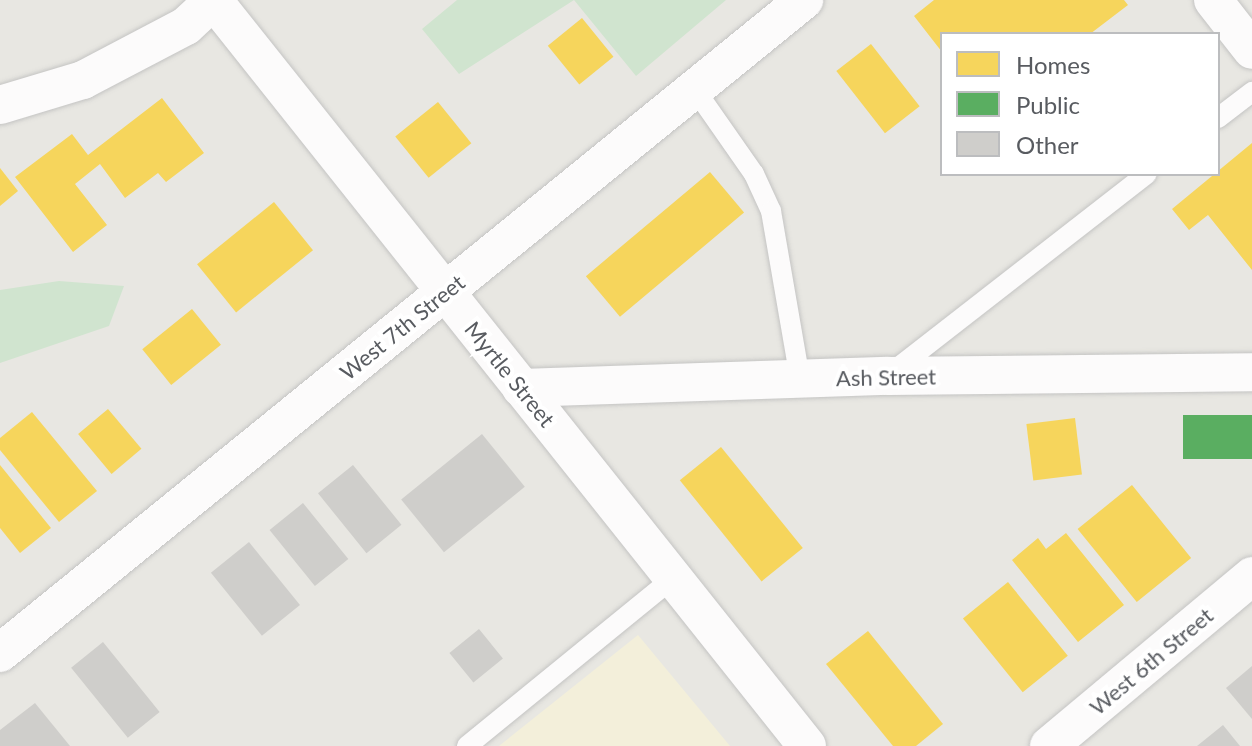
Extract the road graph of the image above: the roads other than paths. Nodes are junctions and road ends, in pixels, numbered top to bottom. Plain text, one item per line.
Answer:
1 (214, 0) edge
2 (804, 0) edge
3 (1213, 0) edge
4 (1252, 50) edge
5 (696, 91) junction
6 (1252, 92) edge
7 (0, 105) edge
8 (1220, 116) edge
9 (1144, 176) edge
10 (444, 293) junction
11 (1252, 372) edge
12 (888, 376) junction
13 (800, 379) junction
14 (521, 388) junction
15 (1252, 576) edge
16 (673, 578) junction
17 (0, 653) edge
18 (467, 746) edge
19 (807, 746) edge
20 (1049, 746) edge

1 - 7 street
1 - 10 street, Myrtle Street
2 - 5 street, West 7th Street
3 - 4 street
5 - 10 street, West 7th Street
5 - 13 lane
6 - 8 lane
9 - 12 lane
10 - 14 street, Myrtle Street
10 - 17 street, West 7th Street
11 - 12 street, Ash Street
12 - 13 street, Ash Street
13 - 14 street, Ash Street
14 - 16 street, Myrtle Street
15 - 20 street, West 6th Street
16 - 18 lane
16 - 19 street, Myrtle Street

